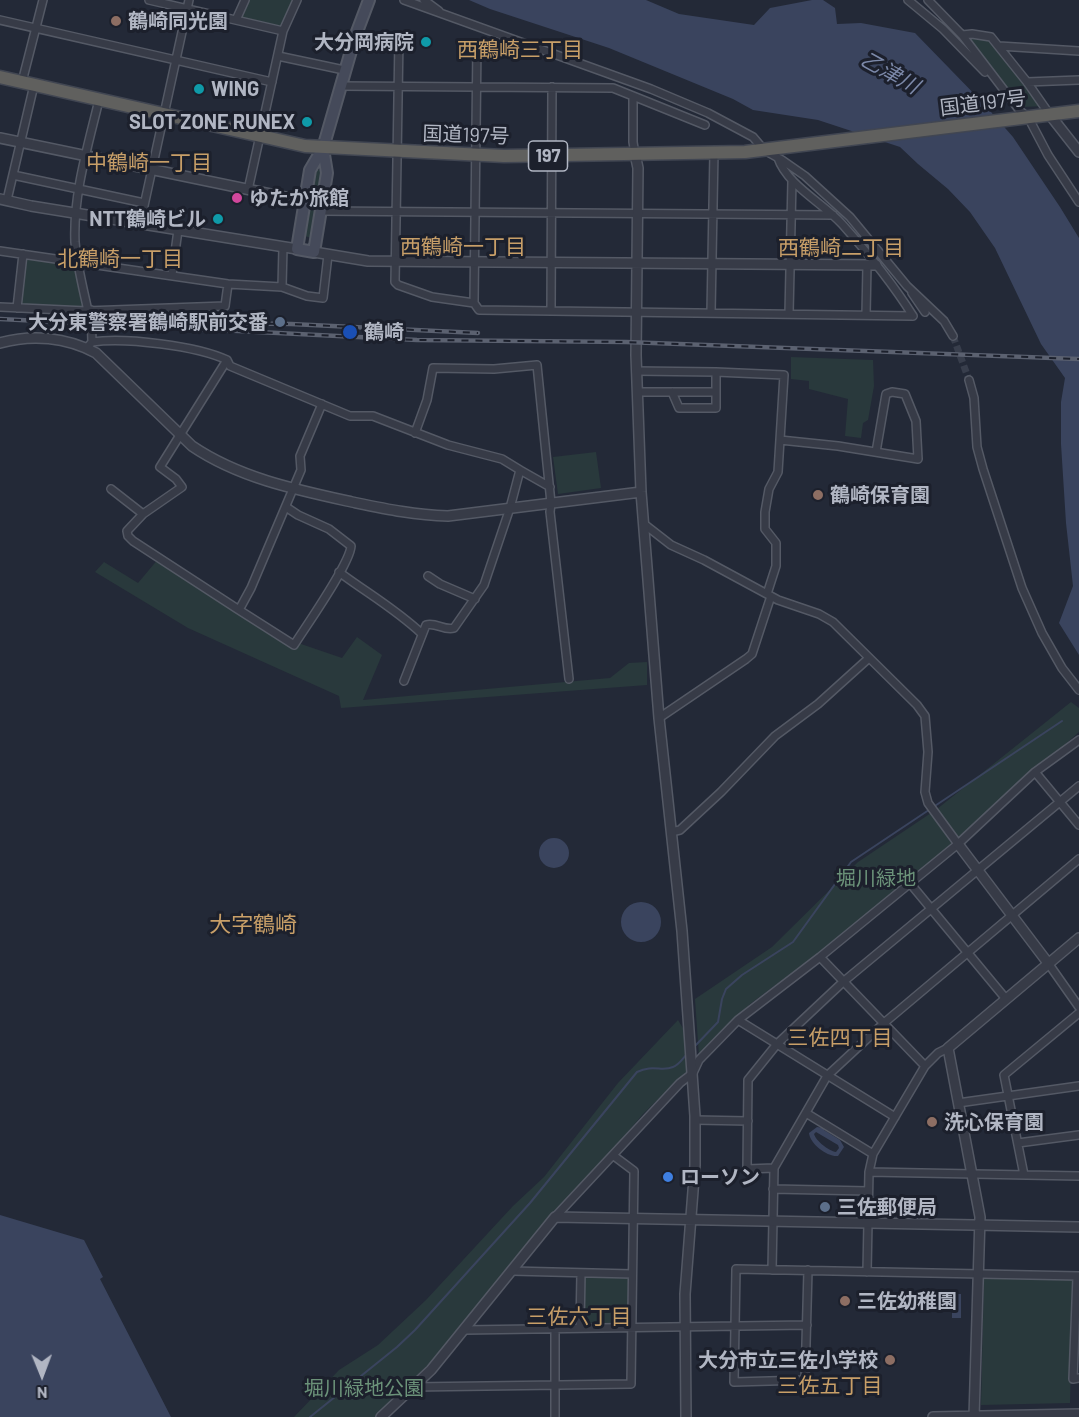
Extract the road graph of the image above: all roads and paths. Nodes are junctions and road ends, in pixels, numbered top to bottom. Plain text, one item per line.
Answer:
1 (43, 0) edge
2 (149, 0) edge
3 (189, 0) edge
4 (245, 0) edge
5 (297, 0) edge
6 (369, 0) edge
7 (404, 0) edge
8 (424, 0) edge
9 (908, 0) edge
10 (929, 0) edge
11 (187, 9) junction
12 (446, 16) junction
13 (0, 20) edge
14 (236, 20) junction
15 (36, 29) junction
16 (283, 31) junction
17 (962, 35) junction
18 (355, 37) junction
19 (477, 44) dead end
20 (999, 46) junction
21 (1079, 51) edge
22 (278, 56) junction
23 (176, 60) junction
24 (344, 70) junction
25 (0, 77) edge
26 (1079, 80) edge
27 (272, 82) junction
28 (1027, 82) junction
29 (28, 83) junction
30 (340, 86) junction
31 (399, 86) junction
32 (477, 87) junction
33 (552, 87) junction
34 (1002, 88) junction
35 (633, 96) junction
36 (99, 100) junction
37 (1079, 111) edge
38 (164, 114) junction
39 (1050, 115) junction
40 (1022, 118) junction
41 (705, 125) dead end
42 (260, 135) junction
43 (0, 138) edge
44 (21, 142) junction
45 (1078, 147) edge
46 (323, 148) junction
47 (398, 152) junction
48 (714, 152) junction
49 (772, 152) junction
50 (635, 153) junction
51 (476, 155) junction
52 (86, 156) junction
53 (552, 156) junction
54 (152, 170) junction
55 (13, 175) junction
56 (792, 180) junction
57 (79, 189) junction
58 (248, 190) junction
59 (3, 200) edge
60 (304, 201) junction
61 (1079, 202) edge
62 (144, 203) junction
63 (321, 208) junction
64 (396, 211) junction
65 (475, 212) junction
66 (552, 213) junction
67 (637, 213) junction
68 (77, 214) junction
69 (713, 214) junction
70 (791, 215) junction
71 (833, 215) junction
72 (140, 224) junction
73 (178, 230) junction
74 (283, 247) junction
75 (297, 249) junction
76 (0, 251) edge
77 (314, 252) junction
78 (23, 254) junction
79 (328, 255) junction
80 (78, 261) junction
81 (396, 261) junction
82 (475, 262) junction
83 (551, 262) junction
84 (637, 263) junction
85 (712, 264) junction
86 (790, 264) junction
87 (872, 265) junction
88 (172, 275) junction
89 (228, 284) junction
90 (908, 286) junction
91 (282, 287) junction
92 (474, 303) junction
93 (0, 307) edge
94 (17, 308) junction
95 (89, 310) junction
96 (551, 311) junction
97 (636, 312) junction
98 (925, 312) dead end
99 (711, 313) junction
100 (789, 314) junction
101 (866, 315) junction
102 (953, 336) tunnel mouth
103 (0, 343) edge
104 (90, 345) junction
105 (227, 360) junction
106 (636, 371) junction
107 (716, 372) junction
108 (969, 380) tunnel mouth
109 (638, 392) junction
110 (672, 392) junction
111 (716, 392) junction
112 (322, 404) junction
113 (416, 433) junction
114 (181, 435) junction
115 (780, 440) junction
116 (876, 452) junction
117 (520, 470) junction
118 (550, 487) junction
119 (111, 489) dead end
120 (291, 489) junction
121 (641, 492) junction
122 (551, 503) junction
123 (286, 507) junction
124 (510, 508) junction
125 (143, 514) junction
126 (644, 524) junction
127 (339, 572) junction
128 (428, 576) dead end
129 (769, 595) junction
130 (475, 598) junction
131 (238, 610) junction
132 (422, 634) junction
133 (869, 658) junction
134 (569, 679) dead end
135 (404, 681) dead end
136 (1079, 690) edge
137 (659, 718) junction
138 (1079, 740) edge
139 (1035, 772) junction
140 (1079, 786) edge
141 (1060, 802) junction
142 (1079, 825) edge
143 (671, 832) junction
144 (958, 844) junction
145 (1079, 859) edge
146 (978, 870) junction
147 (909, 882) junction
148 (931, 909) junction
149 (1012, 914) junction
150 (1079, 938) edge
151 (968, 953) junction
152 (820, 957) junction
153 (1048, 963) junction
154 (843, 982) junction
155 (1006, 999) junction
156 (1079, 1007) edge
157 (1079, 1013) edge
158 (738, 1020) junction
159 (884, 1023) junction
160 (777, 1044) junction
161 (948, 1048) junction
162 (925, 1066) junction
163 (693, 1073) junction
164 (827, 1076) junction
165 (1079, 1086) edge
166 (1008, 1096) junction
167 (958, 1103) junction
168 (806, 1113) junction
169 (895, 1117) junction
170 (695, 1120) junction
171 (748, 1121) junction
172 (1079, 1135) edge
173 (1018, 1143) junction
174 (873, 1154) junction
175 (614, 1156) junction
176 (774, 1168) junction
177 (869, 1172) junction
178 (972, 1174) junction
179 (1024, 1175) junction
180 (1079, 1176) edge
181 (773, 1189) junction
182 (868, 1191) junction
183 (555, 1217) junction
184 (633, 1219) junction
185 (691, 1220) junction
186 (773, 1221) junction
187 (868, 1223) junction
188 (980, 1225) junction
189 (1079, 1227) edge
190 (772, 1269) junction
191 (808, 1270) junction
192 (512, 1271) junction
193 (867, 1272) junction
194 (581, 1273) junction
195 (632, 1274) junction
196 (978, 1274) junction
197 (1078, 1276) edge
198 (807, 1324) junction
199 (685, 1326) junction
200 (735, 1326) junction
201 (631, 1327) junction
202 (555, 1328) junction
203 (580, 1328) junction
204 (465, 1330) junction
205 (1077, 1330) edge
206 (1079, 1378) edge
207 (555, 1385) junction
208 (413, 1387) junction
209 (1079, 1414) edge
210 (381, 1417) edge
211 (555, 1417) edge
212 (686, 1417) edge
213 (933, 1417) edge
214 (974, 1417) edge

1 - 15 street
2 - 11 street
3 - 11 street
4 - 14 street
5 - 16 street
6 - 18 main road
7 - 12 street
8 - 12 street
9 - 34 street
10 - 17 street
11 - 14 street
11 - 23 street
12 - 49 street
13 - 15 street
14 - 16 street
15 - 23 street
15 - 29 street
16 - 22 street
17 - 20 street
17 - 34 street
18 - 24 main road
18 - 31 street
19 - 32 street
20 - 21 street
20 - 28 street
22 - 24 street
22 - 27 street
23 - 27 street
23 - 38 street
24 - 30 main road
25 - 29 highway, 国道197号 / 197
26 - 28 street
27 - 42 street
28 - 39 street
29 - 36 highway, 国道197号 / 197
29 - 44 street
30 - 31 street
30 - 46 main road
31 - 32 street
31 - 47 street
32 - 33 street
32 - 51 street
33 - 35 street
33 - 53 street
34 - 40 street
35 - 41 street
35 - 50 street
36 - 38 highway, 国道197号 / 197
36 - 52 street
37 - 39 highway, 国道197号 / 197
38 - 42 highway, 国道197号 / 197
38 - 54 street
39 - 40 highway, 国道197号 / 197
39 - 45 street
40 - 49 highway, 国道197号 / 197
40 - 61 street
42 - 46 highway, 国道197号 / 197
42 - 58 street
43 - 44 street
44 - 52 street
44 - 55 street
46 - 47 highway, 国道197号 / 197
46 - 60 main road
46 - 63 main road
47 - 51 highway, 国道197号 / 197
47 - 64 street
48 - 49 highway, 国道197号 / 197
48 - 50 highway, 国道197号 / 197
48 - 69 street
49 - 56 street
49 - 90 street
50 - 53 highway, 国道197号 / 197
50 - 67 street
51 - 53 highway, 国道197号 / 197
51 - 65 street
52 - 54 street
52 - 57 street
53 - 66 street
54 - 58 street
54 - 62 street
55 - 57 street
55 - 59 street
56 - 70 street
56 - 71 street
57 - 62 street
57 - 68 street
58 - 60 street
59 - 68 street
60 - 63 street
60 - 75 main road
62 - 72 street
63 - 64 street
63 - 77 main road
64 - 65 street
64 - 81 street
65 - 66 street
65 - 82 street
66 - 67 street
66 - 83 street
67 - 69 street
67 - 84 street
68 - 72 street
68 - 80 street
69 - 70 street
69 - 85 street
70 - 71 street
70 - 86 street
71 - 87 street
72 - 73 street
73 - 74 street
73 - 88 street
74 - 75 street
74 - 91 street
75 - 77 main road
76 - 78 street
77 - 79 street
78 - 80 street
78 - 94 street
79 - 81 street
79 - 91 street
80 - 88 street
80 - 95 street
81 - 82 street
81 - 92 street
82 - 83 street
82 - 92 street
83 - 84 street
83 - 96 street
84 - 85 street
84 - 97 street
85 - 86 street
85 - 99 street
86 - 87 street
86 - 100 street
87 - 101 street
87 - 101 street
88 - 89 street
89 - 91 street
89 - 95 street
90 - 98 street
90 - 102 street
92 - 96 street
93 - 94 street
94 - 95 street
95 - 104 street
96 - 97 street
97 - 99 street
97 - 106 street
99 - 100 street
100 - 101 street
103 - 104 street
104 - 105 street
104 - 114 street
105 - 112 street
105 - 114 street
106 - 107 street
106 - 109 street
107 - 111 street
107 - 115 street
108 - 136 street
109 - 110 street
109 - 121 street
110 - 111 street
110 - 111 street
112 - 113 street
112 - 120 street
113 - 117 street
113 - 118 street
114 - 120 street
114 - 125 street
115 - 116 street
115 - 129 street
116 - 116 street
117 - 118 street
117 - 124 street
118 - 122 street
119 - 125 street
120 - 123 street
120 - 124 street
121 - 122 street
121 - 126 street
122 - 124 street
122 - 134 street
123 - 127 street
123 - 131 street
124 - 130 street
125 - 131 street
126 - 129 street
126 - 137 street
127 - 131 street
127 - 132 street
128 - 130 street
129 - 133 street
129 - 137 street
130 - 132 street
132 - 135 street
133 - 143 street
133 - 144 street
137 - 143 street
138 - 139 street
139 - 141 street
139 - 144 street
140 - 141 street
141 - 142 street
141 - 146 street
143 - 163 street
144 - 146 street
144 - 147 street
145 - 149 street
146 - 148 street
146 - 149 street
147 - 148 street
147 - 152 street
148 - 151 street
148 - 154 street
149 - 151 street
149 - 153 street
150 - 153 street
151 - 155 street
151 - 159 street
152 - 154 street
152 - 158 street
153 - 155 street
153 - 156 street
154 - 159 street
154 - 160 street
155 - 161 street
157 - 166 street
158 - 160 street
158 - 163 street
159 - 162 street
159 - 164 street
160 - 164 street
160 - 171 street
161 - 162 street
161 - 167 street
162 - 169 street
163 - 170 street
163 - 175 street
164 - 168 street
164 - 169 street
165 - 166 street
166 - 167 street
166 - 173 street
167 - 178 street
168 - 174 street
168 - 176 street
169 - 174 street
170 - 171 street
170 - 185 street
171 - 176 street
172 - 173 street
173 - 179 street
174 - 177 street
175 - 183 street
175 - 184 street
176 - 181 street
177 - 178 street
177 - 182 street
178 - 179 street
178 - 188 street
179 - 180 street
181 - 182 street
181 - 186 street
182 - 187 street
183 - 184 street
183 - 192 street
184 - 185 street
184 - 195 street
185 - 186 street
185 - 199 street
186 - 187 street
186 - 190 street
187 - 188 street
187 - 193 street
188 - 189 street
188 - 196 street
190 - 191 street
190 - 200 street
191 - 193 street
191 - 198 street
192 - 194 street
192 - 204 street
193 - 196 street
194 - 195 street
194 - 203 street
195 - 201 street
196 - 197 street
196 - 214 street
197 - 205 street
198 - 200 street
198 - 200 street
199 - 200 street
199 - 201 street
199 - 212 street
201 - 203 street
201 - 207 street
202 - 203 street
202 - 204 street
202 - 207 street
204 - 208 street
205 - 206 street
207 - 208 street
207 - 211 street
208 - 210 street
209 - 214 street
213 - 214 street

